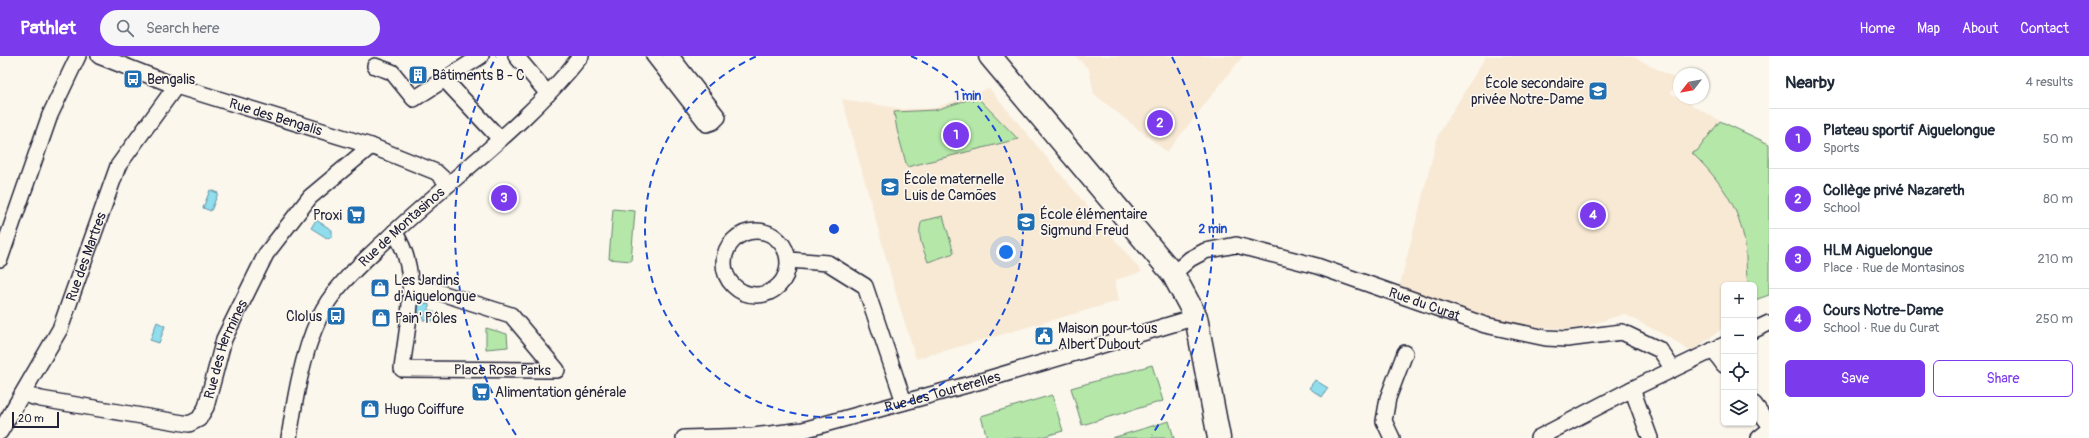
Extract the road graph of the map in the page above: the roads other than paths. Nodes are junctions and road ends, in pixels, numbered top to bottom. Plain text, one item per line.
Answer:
1 (78, 56) edge
2 (99, 56) edge
3 (481, 56) edge
4 (516, 56) edge
5 (581, 56) edge
6 (654, 56) edge
7 (671, 56) edge
8 (990, 56) edge
9 (375, 66) dead end
10 (445, 80) junction
11 (176, 86) junction
12 (548, 94) junction
13 (500, 139) junction
14 (371, 146) junction
15 (449, 184) junction
16 (394, 232) junction
17 (0, 259) edge
18 (789, 260) junction
19 (1173, 274) junction
20 (412, 288) junction
21 (1196, 317) junction
22 (1769, 323) edge
23 (1757, 329) edge
24 (1718, 348) edge
25 (1405, 353) dead end
26 (1673, 369) junction
27 (1632, 389) junction
28 (23, 394) junction
29 (904, 402) junction
30 (1757, 408) edge
31 (1769, 424) edge
32 (1769, 430) edge
33 (0, 432) edge
34 (289, 438) edge
35 (684, 438) edge
36 (1219, 438) edge
37 (1392, 438) edge
38 (1538, 438) edge
39 (1650, 438) edge
40 (1759, 438) edge

1 - 17 street
2 - 11 street, Rue des Bengalis
3 - 10 street
4 - 12 street
5 - 12 street, Rue de Montasinos
6 - 7 street
8 - 19 main road
9 - 10 street
10 - 13 street
11 - 14 street, Rue des Bengalis
11 - 28 street, Rue des Martres
12 - 13 street, Rue de Montasinos
13 - 15 street, Rue de Montasinos
14 - 15 street, Rue des Bengalis
14 - 28 street, Rue des Hermines
15 - 16 street, Rue de Montasinos
16 - 20 street, Place Rosa Parks
16 - 34 street, Rue de Montasinos
18 - 18 street
18 - 29 street
19 - 21 main road
19 - 26 street, Rue du Curat
20 - 20 street, Place Rosa Parks
21 - 29 street, Rue des Tourterelles
21 - 36 main road
22 - 23 street
24 - 26 street
25 - 37 street
26 - 27 street
27 - 38 street
27 - 39 street
28 - 33 street, Rue des Martres
29 - 35 street, Rue des Tourterelles
30 - 31 street
32 - 40 street

